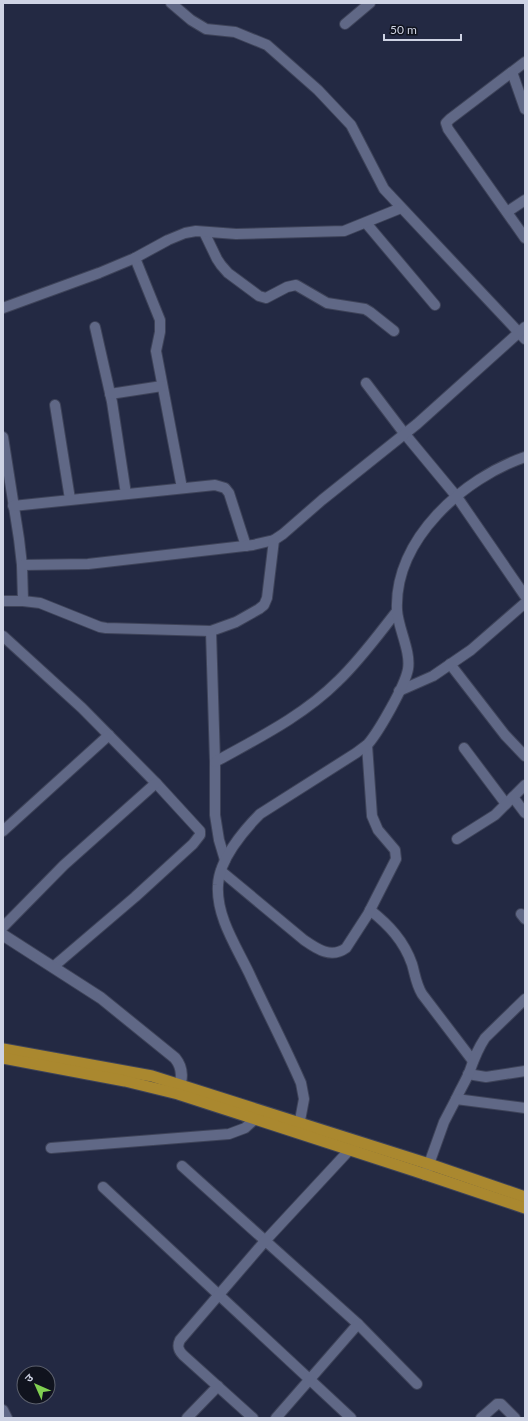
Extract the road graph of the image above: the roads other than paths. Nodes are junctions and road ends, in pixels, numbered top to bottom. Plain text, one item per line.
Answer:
1 (370, 3) edge
2 (173, 4) edge
3 (345, 24) dead end
4 (525, 62) edge
5 (512, 72) junction
6 (525, 109) edge
7 (525, 200) edge
8 (401, 208) junction
9 (507, 212) junction
10 (366, 223) junction
11 (204, 232) junction
12 (525, 238) edge
13 (135, 258) junction
14 (434, 305) dead end
15 (3, 308) edge
16 (95, 327) dead end
17 (394, 331) dead end
18 (523, 333) edge
19 (366, 383) dead end
20 (162, 386) junction
21 (110, 394) junction
22 (55, 405) dead end
23 (404, 433) junction
24 (3, 437) edge
25 (525, 457) edge
26 (182, 488) junction
27 (126, 494) junction
28 (457, 497) junction
29 (70, 499) junction
30 (13, 506) junction
31 (274, 540) junction
32 (246, 546) junction
33 (22, 565) junction
34 (525, 596) edge
35 (3, 601) edge
36 (23, 601) junction
37 (525, 604) edge
38 (397, 611) junction
39 (211, 631) junction
40 (3, 636) edge
41 (450, 664) junction
42 (399, 691) junction
43 (109, 735) junction
44 (367, 745) junction
45 (464, 748) dead end
46 (525, 756) edge
47 (215, 762) junction
48 (156, 783) junction
49 (525, 785) edge
50 (510, 801) junction
51 (525, 813) edge
52 (3, 831) edge
53 (457, 839) dead end
54 (225, 860) junction
55 (220, 871) junction
56 (370, 910) junction
57 (3, 927) edge
58 (3, 935) edge
59 (53, 967) junction
60 (525, 998) edge
61 (3, 1049) edge
62 (3, 1058) edge
63 (473, 1061) junction
64 (525, 1071) edge
65 (468, 1074) junction
66 (179, 1089) junction
67 (456, 1099) junction
68 (525, 1108) edge
69 (255, 1119) junction
70 (298, 1128) junction
71 (358, 1141) junction
72 (51, 1148) dead end
73 (350, 1150) junction
74 (182, 1166) dead end
75 (427, 1169) junction
76 (103, 1188) dead end
77 (525, 1198) edge
78 (525, 1208) edge
79 (265, 1240) junction
80 (220, 1295) junction
81 (358, 1324) junction
82 (310, 1378) junction
83 (417, 1384) dead end
84 (218, 1386) junction
85 (3, 1410) edge
86 (8, 1418) edge
87 (187, 1418) edge
88 (253, 1418) edge
89 (276, 1418) edge
90 (351, 1418) edge
91 (481, 1418) edge
92 (515, 1418) edge

1 - 3 street
2 - 8 street
4 - 5 street
5 - 6 street
5 - 9 street
7 - 9 street
8 - 10 street
8 - 18 street
9 - 12 street
10 - 11 street
10 - 14 street
11 - 13 street
11 - 17 street
13 - 15 street
13 - 20 street
16 - 21 street
18 - 23 street
19 - 23 street
20 - 21 street
20 - 26 street
21 - 27 street
22 - 29 street
23 - 28 street
23 - 31 street
24 - 30 street
25 - 28 street
26 - 27 street
26 - 32 street
27 - 29 street
28 - 34 street
28 - 38 street
29 - 30 street
30 - 33 street
31 - 32 street
31 - 39 street
32 - 33 street
33 - 36 street
35 - 36 street
36 - 39 street
37 - 41 street
38 - 42 street
38 - 47 street
39 - 47 street
40 - 43 street
41 - 42 street
41 - 46 street
42 - 44 street
43 - 48 street
43 - 52 street
44 - 54 street
44 - 56 street
45 - 50 street
47 - 54 street
48 - 57 street
48 - 59 street
49 - 50 street
50 - 51 street
50 - 53 street
54 - 55 street
55 - 56 street
55 - 70 street
56 - 63 street
58 - 59 street
59 - 66 street
60 - 63 street
61 - 66 highway
62 - 66 highway
63 - 65 street
64 - 65 street
65 - 67 street
66 - 69 highway
66 - 70 highway
67 - 68 street
67 - 75 street
69 - 70 highway
69 - 72 street
70 - 71 highway
70 - 73 highway
71 - 73 street
71 - 75 highway
73 - 75 highway
73 - 79 street
74 - 79 street
75 - 77 highway
75 - 78 highway
76 - 80 street
79 - 80 street
79 - 81 street
80 - 82 street
80 - 84 street
81 - 82 street
81 - 83 street
82 - 89 street
82 - 90 street
84 - 87 street
84 - 88 street
85 - 86 street
91 - 92 street

